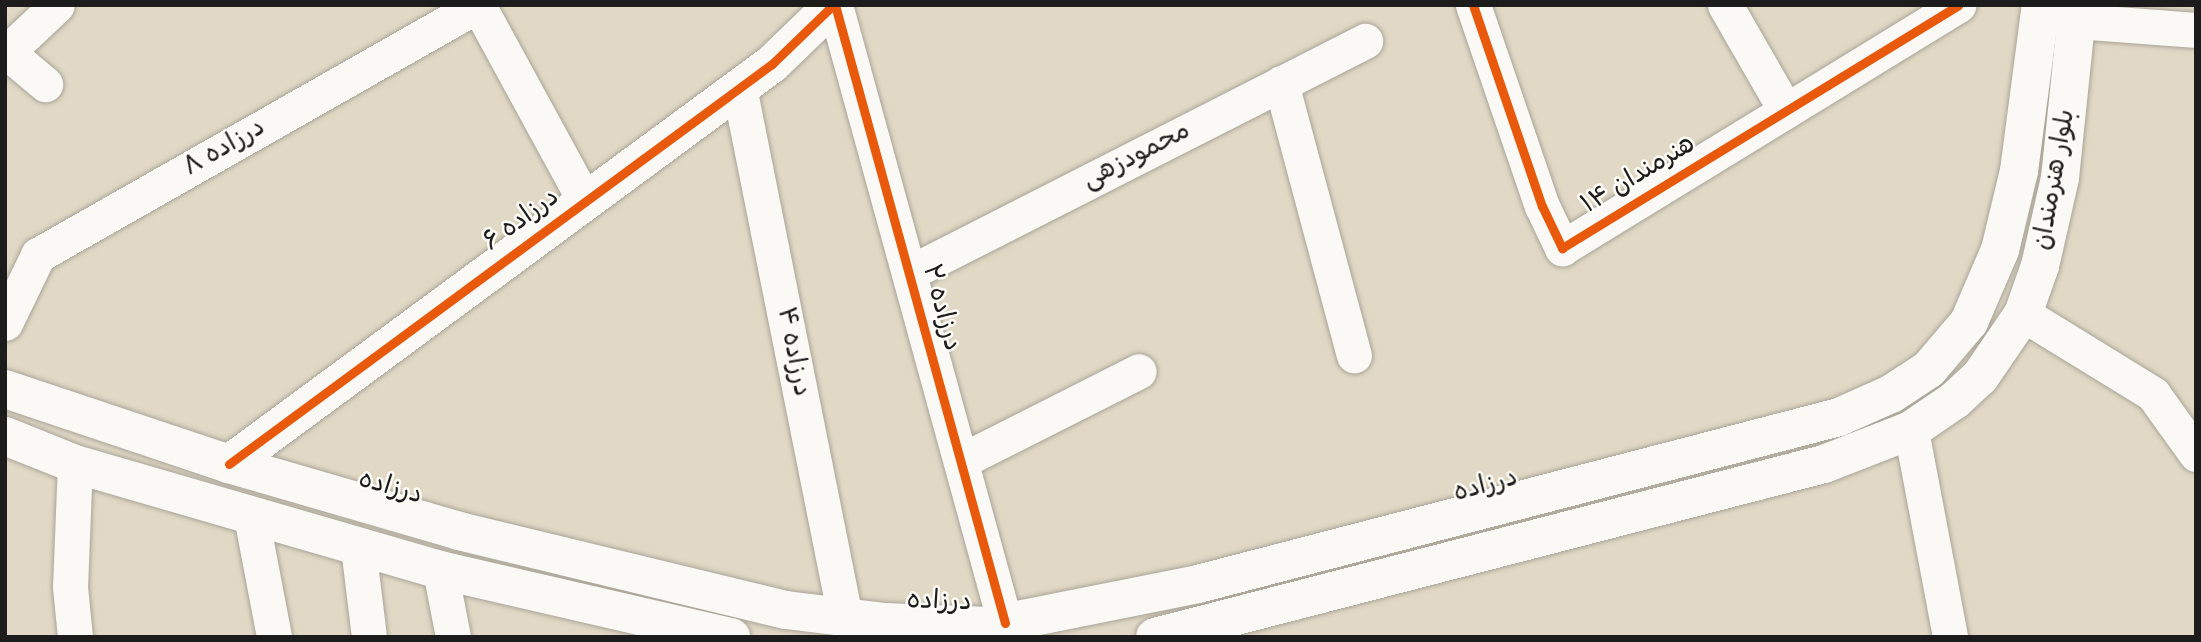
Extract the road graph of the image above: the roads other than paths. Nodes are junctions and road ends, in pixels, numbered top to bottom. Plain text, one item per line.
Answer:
1 (57, 5) edge
2 (478, 5) edge
3 (834, 5) edge
4 (1473, 5) edge
5 (1725, 5) edge
6 (1959, 5) edge
7 (2041, 5) edge
8 (2078, 13) edge
9 (2196, 30) edge
10 (1365, 41) dead end
11 (6, 53) edge
12 (1281, 83) junction
13 (45, 84) dead end
14 (739, 87) junction
15 (1786, 111) junction
16 (585, 201) junction
17 (909, 274) junction
18 (2024, 314) junction
19 (1969, 322) junction
20 (5, 323) edge
21 (2003, 347) junction
22 (1354, 355) dead end
23 (1139, 371) dead end
24 (5, 389) edge
25 (1911, 430) junction
26 (5, 436) edge
27 (176, 447) junction
28 (2196, 454) edge
29 (961, 461) junction
30 (75, 464) junction
31 (229, 464) junction
32 (164, 490) junction
33 (251, 516) junction
34 (358, 547) junction
35 (440, 570) junction
36 (845, 617) junction
37 (1005, 622) junction
38 (75, 637) edge
39 (274, 637) edge
40 (369, 637) edge
41 (453, 637) edge
42 (730, 637) edge
43 (1155, 637) edge
44 (1950, 637) edge

1 - 11 street
2 - 16 street
2 - 20 street, درزاده ۸
3 - 14 main road, درزاده ۶
3 - 17 street, درزاده ۲
4 - 15 street, هنرمندان ۱۴
5 - 15 street
6 - 15 street, هنرمندان ۱۴
7 - 19 main road, بلوار هنرمندان
8 - 9 street
8 - 18 main road, بلوار هنرمندان
10 - 12 street, محمودزهی
11 - 13 street
12 - 17 street, محمودزهی
12 - 22 street
14 - 16 main road, درزاده ۶
14 - 36 street, درزاده ۴
16 - 31 main road, درزاده ۶
17 - 29 street, درزاده ۲
18 - 21 main road, بلوار هنرمندان
18 - 28 street
19 - 21 main road
19 - 37 main road, درزاده
21 - 25 main road
23 - 29 street
24 - 27 main road, درزاده
25 - 43 main road
25 - 44 street
26 - 30 main road
27 - 31 main road, درزاده
27 - 32 main road
29 - 37 street, درزاده ۲
30 - 32 main road
30 - 38 street
31 - 36 main road, درزاده
32 - 33 main road
33 - 34 main road
33 - 39 street
34 - 35 main road
34 - 40 street
35 - 41 street
35 - 42 main road
36 - 37 main road, درزاده

